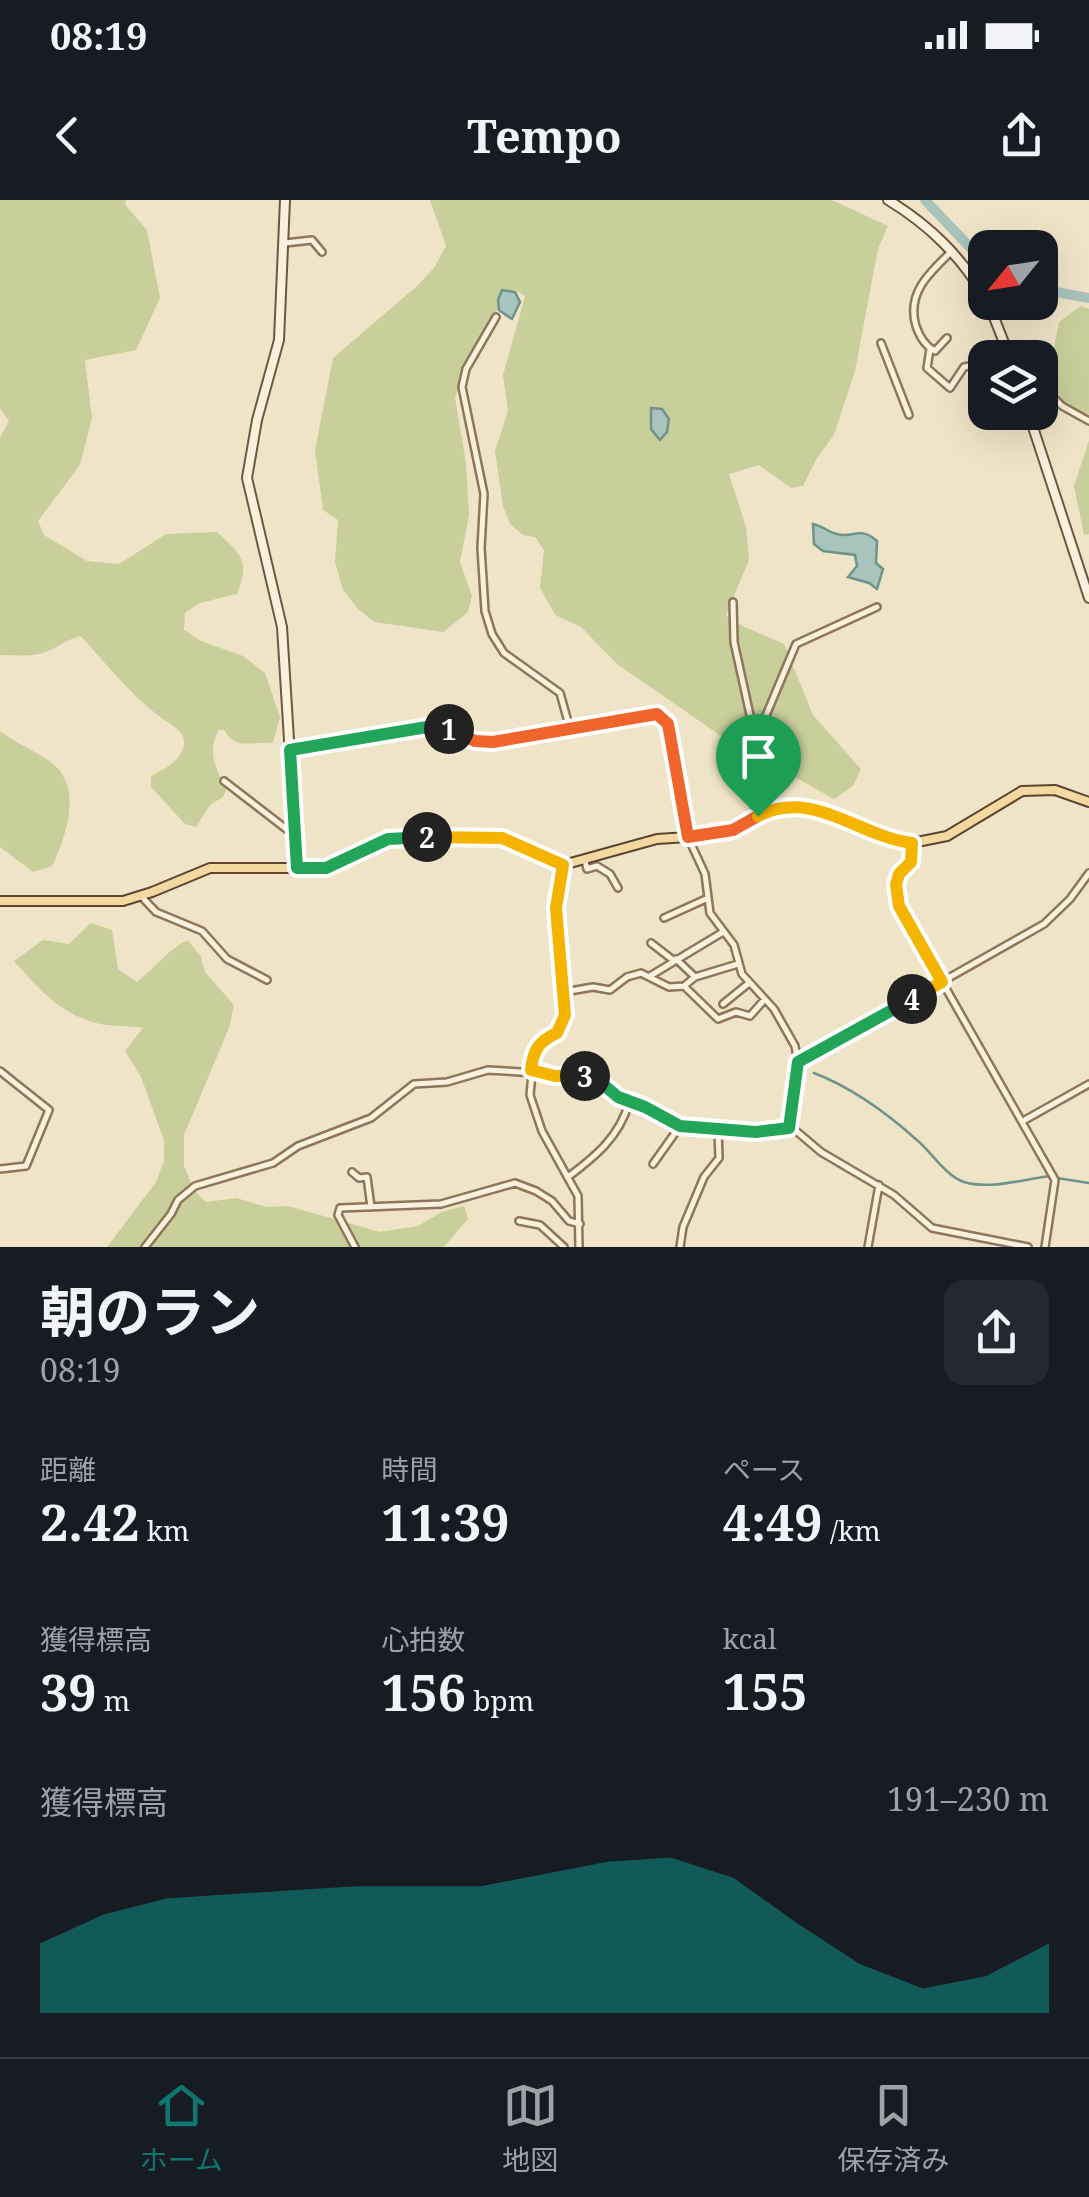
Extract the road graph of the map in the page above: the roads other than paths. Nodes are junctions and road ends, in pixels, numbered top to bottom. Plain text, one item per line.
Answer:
1 (285, 200) edge
2 (888, 200) edge
3 (284, 243) junction
4 (952, 250) junction
5 (322, 252) dead end
6 (968, 274) edge
7 (496, 317) dead end
8 (947, 338) dead end
9 (881, 343) dead end
10 (930, 349) junction
11 (968, 366) edge
12 (1058, 402) edge
13 (909, 415) dead end
14 (1089, 421) edge
15 (1034, 430) edge
16 (1089, 562) edge
17 (1078, 565) junction
18 (1089, 598) edge
19 (733, 602) dead end
20 (877, 606) dead end
21 (570, 729) junction
22 (753, 738) junction
23 (290, 750) junction
24 (224, 782) dead end
25 (1089, 802) edge
26 (758, 816) junction
27 (294, 835) junction
28 (688, 837) junction
29 (912, 843) junction
30 (585, 862) junction
31 (563, 865) junction
32 (297, 868) junction
33 (1089, 873) edge
34 (618, 888) dead end
35 (140, 896) junction
36 (708, 898) junction
37 (0, 901) edge
38 (664, 918) dead end
39 (723, 932) junction
40 (651, 943) dead end
41 (675, 960) junction
42 (738, 964) junction
43 (650, 976) junction
44 (695, 977) junction
45 (268, 980) dead end
46 (942, 982) junction
47 (749, 983) junction
48 (684, 986) junction
49 (564, 992) junction
50 (765, 999) junction
51 (723, 1004) dead end
52 (798, 1062) junction
53 (531, 1070) junction
54 (0, 1071) edge
55 (1089, 1084) edge
56 (629, 1103) junction
57 (1023, 1121) junction
58 (680, 1126) junction
59 (789, 1128) junction
60 (718, 1130) junction
61 (653, 1164) dead end
62 (0, 1170) edge
63 (352, 1172) dead end
64 (568, 1177) junction
65 (879, 1185) junction
66 (371, 1207) junction
67 (519, 1221) dead end
68 (580, 1224) junction
69 (145, 1247) edge
70 (355, 1247) edge
71 (564, 1247) edge
72 (579, 1247) edge
73 (680, 1247) edge
74 (868, 1247) edge
75 (1028, 1247) edge
76 (1045, 1247) edge

1 - 3 street
2 - 4 street
3 - 5 street
3 - 23 street
4 - 6 street
4 - 10 street
7 - 21 street
8 - 10 street
9 - 13 street
10 - 11 street
12 - 14 street
15 - 17 street
16 - 17 street
17 - 18 street
19 - 22 street
20 - 22 street
21 - 23 street
21 - 28 street
22 - 26 street
23 - 27 street
24 - 27 street
25 - 29 main road
26 - 28 main road
26 - 29 main road
27 - 32 street
28 - 30 main road
28 - 36 street
29 - 46 street
30 - 31 main road
30 - 34 street
31 - 32 main road
31 - 49 street
32 - 35 main road
33 - 46 street
35 - 37 main road
35 - 45 street
36 - 38 street
36 - 39 street
39 - 41 street
39 - 42 street
40 - 41 street
41 - 43 street
41 - 44 street
42 - 44 street
42 - 47 street
43 - 48 street
43 - 49 street
44 - 48 street
46 - 52 street
46 - 57 street
47 - 50 street
47 - 51 street
48 - 50 street
49 - 53 street
50 - 52 street
52 - 59 street
53 - 56 street
53 - 64 street
53 - 69 street
54 - 62 street
55 - 57 street
56 - 58 street
56 - 64 street
57 - 76 street
58 - 60 street
58 - 61 street
59 - 60 street
59 - 65 street
60 - 73 street
63 - 66 street
64 - 68 street
65 - 74 street
65 - 75 street
66 - 68 street
66 - 70 street
67 - 71 street
68 - 72 street

